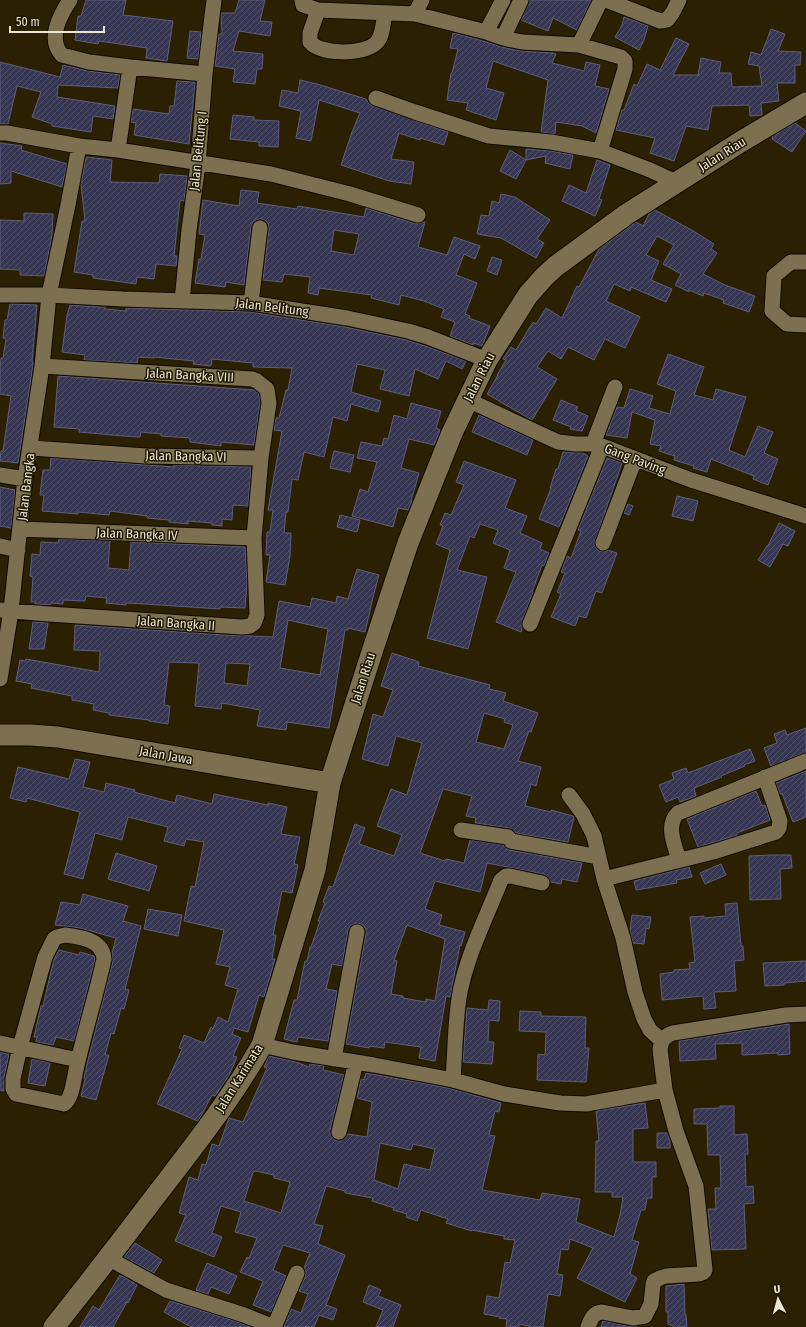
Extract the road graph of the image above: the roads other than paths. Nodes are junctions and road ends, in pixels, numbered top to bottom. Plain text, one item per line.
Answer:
1 (70, 0) edge
2 (214, 0) edge
3 (302, 0) edge
4 (422, 0) edge
5 (503, 0) edge
6 (521, 0) edge
7 (602, 0) edge
8 (606, 0) edge
9 (679, 0) edge
10 (360, 6) edge
11 (318, 10) junction
12 (385, 13) junction
13 (414, 14) junction
14 (486, 32) junction
15 (503, 38) junction
16 (579, 45) junction
17 (130, 67) junction
18 (205, 74) junction
19 (376, 98) dead end
20 (806, 103) edge
21 (0, 133) edge
22 (79, 146) junction
23 (118, 150) junction
24 (600, 151) junction
25 (198, 164) junction
26 (676, 182) junction
27 (418, 215) dead end
28 (260, 228) dead end
29 (806, 262) edge
30 (0, 295) edge
31 (50, 295) junction
32 (182, 301) junction
33 (251, 302) junction
34 (806, 325) edge
35 (487, 360) junction
36 (42, 366) junction
37 (615, 387) dead end
38 (468, 400) junction
39 (598, 445) junction
40 (31, 448) junction
41 (261, 458) junction
42 (635, 459) junction
43 (0, 475) edge
44 (25, 479) junction
45 (806, 516) edge
46 (20, 529) junction
47 (254, 538) junction
48 (603, 543) dead end
49 (0, 546) edge
50 (18, 550) junction
51 (5, 610) edge
52 (530, 624) dead end
53 (0, 679) edge
54 (0, 735) edge
55 (806, 761) edge
56 (765, 777) junction
57 (330, 784) junction
58 (569, 795) dead end
59 (462, 830) dead end
60 (599, 857) junction
61 (679, 860) junction
62 (604, 879) junction
63 (542, 883) dead end
64 (357, 932) dead end
65 (806, 1014) edge
66 (662, 1041) junction
67 (0, 1043) edge
68 (262, 1045) junction
69 (20, 1047) junction
70 (78, 1060) junction
71 (334, 1060) junction
72 (356, 1062) junction
73 (453, 1080) junction
74 (665, 1090) junction
75 (339, 1132) dead end
76 (108, 1258) junction
77 (297, 1273) dead end
78 (54, 1327) edge
79 (274, 1327) edge
80 (588, 1327) edge

1 - 17 street
2 - 18 street, Jalan Belitung I
3 - 11 street
4 - 13 street
5 - 14 street
6 - 15 street
7 - 16 street
8 - 9 street
10 - 11 street
10 - 12 street
11 - 12 street
12 - 13 street
13 - 14 street
14 - 15 street
15 - 16 street
16 - 24 street
17 - 18 street
17 - 23 street
18 - 25 street, Jalan Belitung I
19 - 24 street
20 - 26 main road, Jalan Riau
21 - 22 street
22 - 23 street
22 - 31 street, Jalan Bangka
23 - 25 street
24 - 26 street
25 - 27 street
25 - 32 street, Jalan Belitung I
26 - 35 main road, Jalan Riau
28 - 33 street
29 - 34 street
30 - 31 street, Jalan Belitung
31 - 32 street, Jalan Belitung
31 - 36 street, Jalan Bangka
32 - 33 street, Jalan Belitung
33 - 35 street, Jalan Belitung
35 - 38 main road, Jalan Riau
36 - 40 street, Jalan Bangka
36 - 41 street, Jalan Bangka VIII
37 - 39 street
38 - 39 street, Gang Paving
38 - 57 main road, Jalan Riau
39 - 42 street, Gang Paving
39 - 52 street
40 - 41 street, Jalan Bangka VI
40 - 44 street, Jalan Bangka
41 - 47 street
42 - 45 street, Gang Paving
42 - 48 street
43 - 44 street
44 - 46 street, Jalan Bangka
46 - 47 street, Jalan Bangka IV
46 - 50 street, Jalan Bangka
47 - 51 street, Jalan Bangka II
49 - 50 street
50 - 51 street, Jalan Bangka
51 - 53 street, Jalan Bangka
54 - 57 main road, Jalan Jawa
55 - 56 street
56 - 61 street
56 - 61 street
57 - 68 main road, Jalan Karimata
58 - 60 street
59 - 60 street
60 - 62 street
61 - 62 street
62 - 66 street
63 - 73 street
64 - 71 street
65 - 66 street
66 - 74 street
67 - 69 street
68 - 71 street
68 - 76 main road, Jalan Karimata
69 - 70 street
69 - 70 street
69 - 70 street
71 - 72 street
72 - 73 street
72 - 75 street
73 - 74 street
74 - 80 street
76 - 78 main road, Jalan Karimata
76 - 79 street
77 - 79 street

